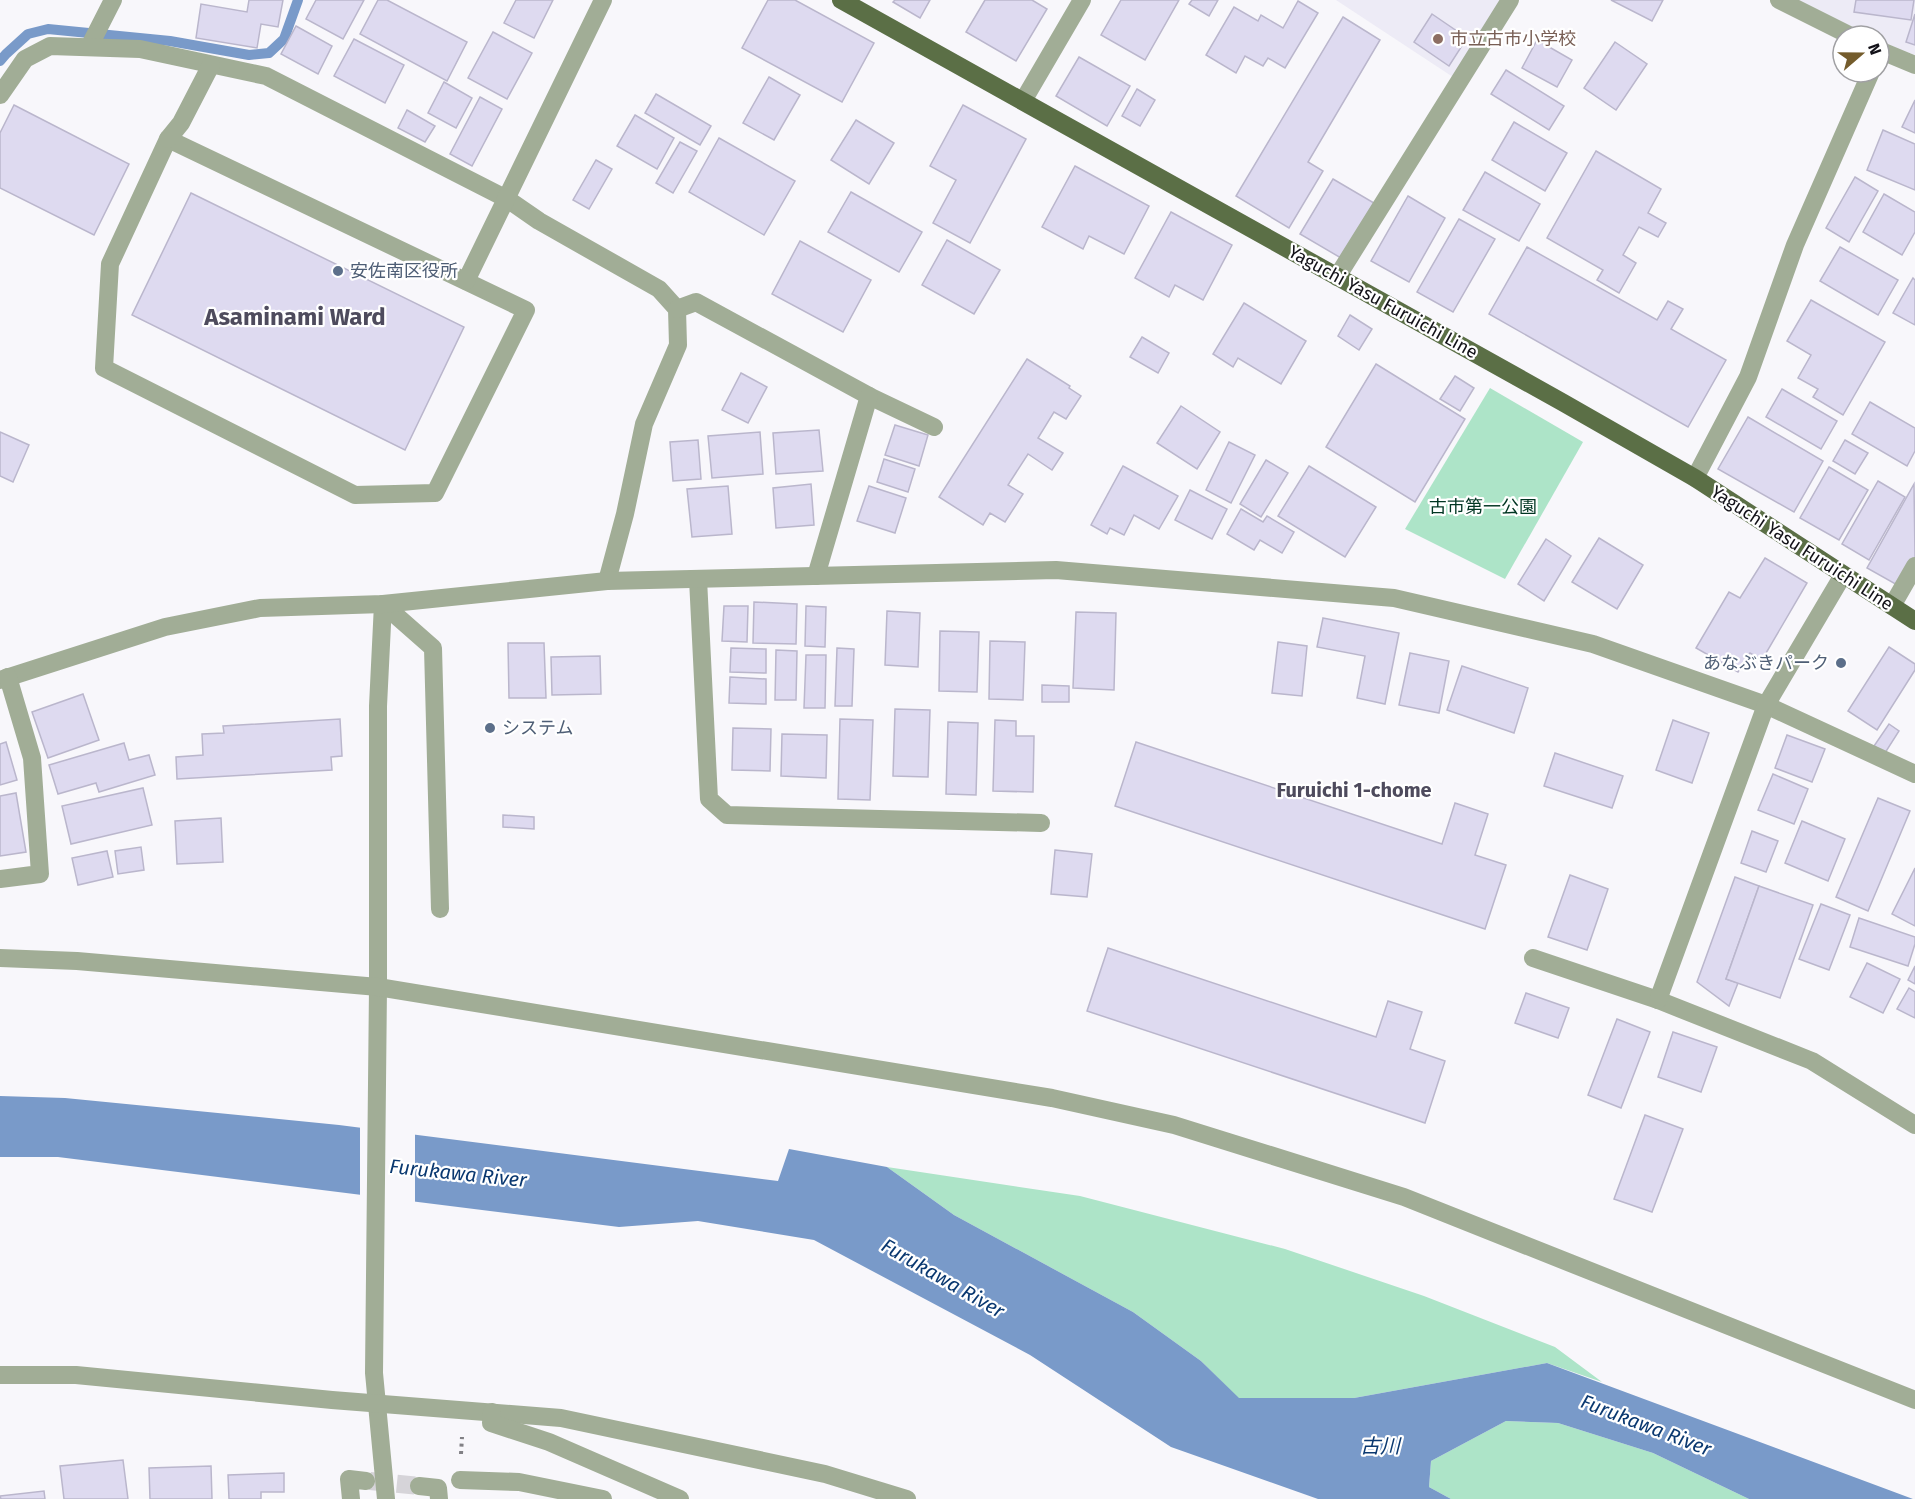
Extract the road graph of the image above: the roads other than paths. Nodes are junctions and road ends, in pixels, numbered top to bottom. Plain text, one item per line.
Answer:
1 (113, 0) edge
2 (603, 0) edge
3 (840, 0) edge
4 (1082, 0) edge
5 (1510, 0) edge
6 (1779, 0) edge
7 (1831, 26) edge
8 (89, 47) junction
9 (1891, 56) edge
10 (211, 65) junction
11 (1915, 65) edge
12 (1866, 84) edge
13 (0, 95) edge
14 (1023, 100) junction
15 (168, 139) junction
16 (507, 199) junction
17 (1336, 276) junction
18 (466, 281) junction
19 (677, 309) junction
20 (870, 396) junction
21 (934, 428) dead end
22 (1695, 478) junction
23 (1915, 566) edge
24 (1842, 575) junction
25 (816, 576) junction
26 (698, 579) junction
27 (607, 581) junction
28 (383, 604) junction
29 (1892, 606) junction
30 (1915, 621) edge
31 (4, 678) edge
32 (1766, 705) junction
33 (1915, 774) edge
34 (1041, 823) dead end
35 (0, 879) edge
36 (440, 909) dead end
37 (0, 958) edge
38 (1533, 958) dead end
39 (378, 996) junction
40 (1658, 1000) junction
41 (1915, 1125) edge
42 (0, 1375) edge
43 (1915, 1400) edge
44 (376, 1403) junction
45 (492, 1412) junction
46 (460, 1480) road end
47 (366, 1481) tunnel mouth
48 (419, 1486) tunnel mouth
49 (351, 1499) edge
50 (386, 1499) edge
51 (439, 1499) edge
52 (603, 1499) edge
53 (680, 1499) edge
54 (908, 1499) edge

1 - 8 street
2 - 16 street
3 - 14 main road, Yaguchi Yasu Furuichi Line
4 - 14 street
5 - 17 street
6 - 7 street
8 - 10 street
8 - 13 street
9 - 11 street
10 - 15 street
10 - 16 street
12 - 22 street
14 - 17 main road, Yaguchi Yasu Furuichi Line
15 - 18 street
15 - 18 street
16 - 18 street
16 - 19 street
17 - 22 main road, Yaguchi Yasu Furuichi Line
19 - 20 street
19 - 27 street
20 - 21 street
20 - 25 street
22 - 24 main road, Yaguchi Yasu Furuichi Line
23 - 29 street
24 - 29 main road, Yaguchi Yasu Furuichi Line
24 - 32 street
25 - 26 street
25 - 32 street
26 - 27 street
26 - 34 street
27 - 28 street
28 - 31 street
28 - 36 street
28 - 39 street
29 - 30 main road, Yaguchi Yasu Furuichi Line
31 - 35 street
32 - 33 street
32 - 40 street
37 - 39 street
38 - 40 street
39 - 43 street
39 - 44 street
40 - 41 street
42 - 44 street
44 - 45 street
44 - 50 street
45 - 53 street
45 - 54 street
46 - 52 street
47 - 49 street
48 - 51 street

